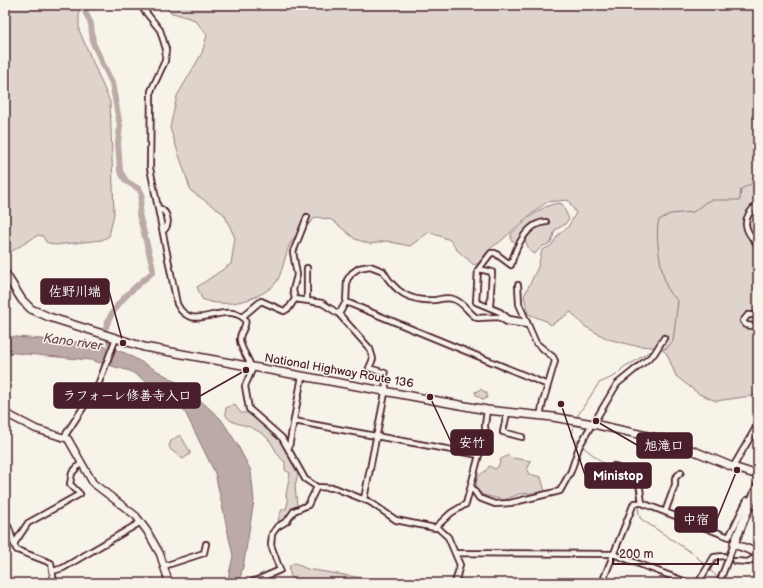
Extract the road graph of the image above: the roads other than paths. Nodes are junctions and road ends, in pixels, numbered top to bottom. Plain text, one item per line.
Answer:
1 (140, 5) edge
2 (758, 204) edge
3 (307, 217) dead end
4 (546, 222) dead end
5 (758, 245) edge
6 (307, 268) dead end
7 (478, 269) junction
8 (5, 273) edge
9 (297, 274) junction
10 (307, 275) junction
11 (518, 285) dead end
12 (295, 300) junction
13 (306, 300) junction
14 (346, 302) junction
15 (490, 307) junction
16 (339, 314) junction
17 (758, 316) edge
18 (242, 317) junction
19 (528, 323) junction
20 (758, 327) edge
21 (664, 338) dead end
22 (116, 340) junction
23 (252, 367) junction
24 (302, 376) junction
25 (548, 385) junction
26 (385, 391) junction
27 (487, 410) junction
28 (506, 413) junction
29 (7, 414) edge
30 (540, 416) junction
31 (294, 421) junction
32 (5, 422) edge
33 (593, 424) junction
34 (758, 424) edge
35 (376, 436) junction
36 (64, 437) junction
37 (522, 437) dead end
38 (289, 447) junction
39 (478, 455) junction
40 (81, 463) junction
41 (614, 466) dead end
42 (733, 467) junction
43 (681, 472) dead end
44 (758, 475) edge
45 (758, 485) edge
46 (471, 486) junction
47 (317, 487) junction
48 (364, 499) junction
49 (752, 499) junction
50 (641, 503) junction
51 (665, 512) junction
52 (5, 520) edge
53 (141, 522) junction
54 (437, 527) junction
55 (14, 544) junction
56 (206, 544) dead end
57 (734, 544) junction
58 (456, 554) junction
59 (613, 554) junction
60 (757, 555) edge
61 (724, 556) dead end
62 (735, 561) dead end
63 (164, 566) junction
64 (52, 571) junction
65 (54, 583) edge
66 (169, 583) edge
67 (250, 583) edge
68 (455, 583) edge
69 (602, 583) edge
70 (689, 583) edge
71 (698, 583) edge
72 (719, 583) edge

1 - 18 street
2 - 5 street
3 - 9 street
4 - 7 street
6 - 10 street
7 - 15 street
7 - 15 street
8 - 22 highway, National Highway Route 136
9 - 10 street
9 - 12 street
10 - 13 street
11 - 19 street
12 - 13 street
12 - 18 street
13 - 16 street
14 - 16 street
14 - 19 street
14 - 25 street
15 - 19 street
16 - 26 street
17 - 20 street
18 - 23 street
19 - 25 street
21 - 33 street
22 - 23 highway, National Highway Route 136
22 - 36 street
23 - 24 highway, National Highway Route 136
23 - 38 street
24 - 26 highway, National Highway Route 136
24 - 31 street
25 - 30 street
26 - 27 highway, National Highway Route 136
26 - 35 street
27 - 28 highway, National Highway Route 136
27 - 39 street
28 - 30 highway, National Highway Route 136
28 - 37 street
29 - 32 street
29 - 36 main road
30 - 33 highway, National Highway Route 136
31 - 35 street
31 - 38 street
33 - 42 highway, National Highway Route 136
33 - 46 street
34 - 42 street
35 - 39 street
35 - 48 street
36 - 40 main road
38 - 47 street
39 - 46 street
40 - 53 main road
40 - 55 street
41 - 50 street
42 - 44 highway, National Highway Route 136
43 - 51 street
45 - 49 highway
46 - 54 street
47 - 48 street
47 - 67 street
48 - 54 street
49 - 51 street
49 - 57 highway
50 - 51 street
50 - 59 street
52 - 55 street
53 - 63 main road
53 - 64 street
54 - 58 street
55 - 64 street
56 - 63 street
57 - 60 highway
57 - 72 street
58 - 59 street
58 - 68 street
59 - 69 street
59 - 70 street
60 - 62 street
61 - 71 street
63 - 66 main road
64 - 65 street

